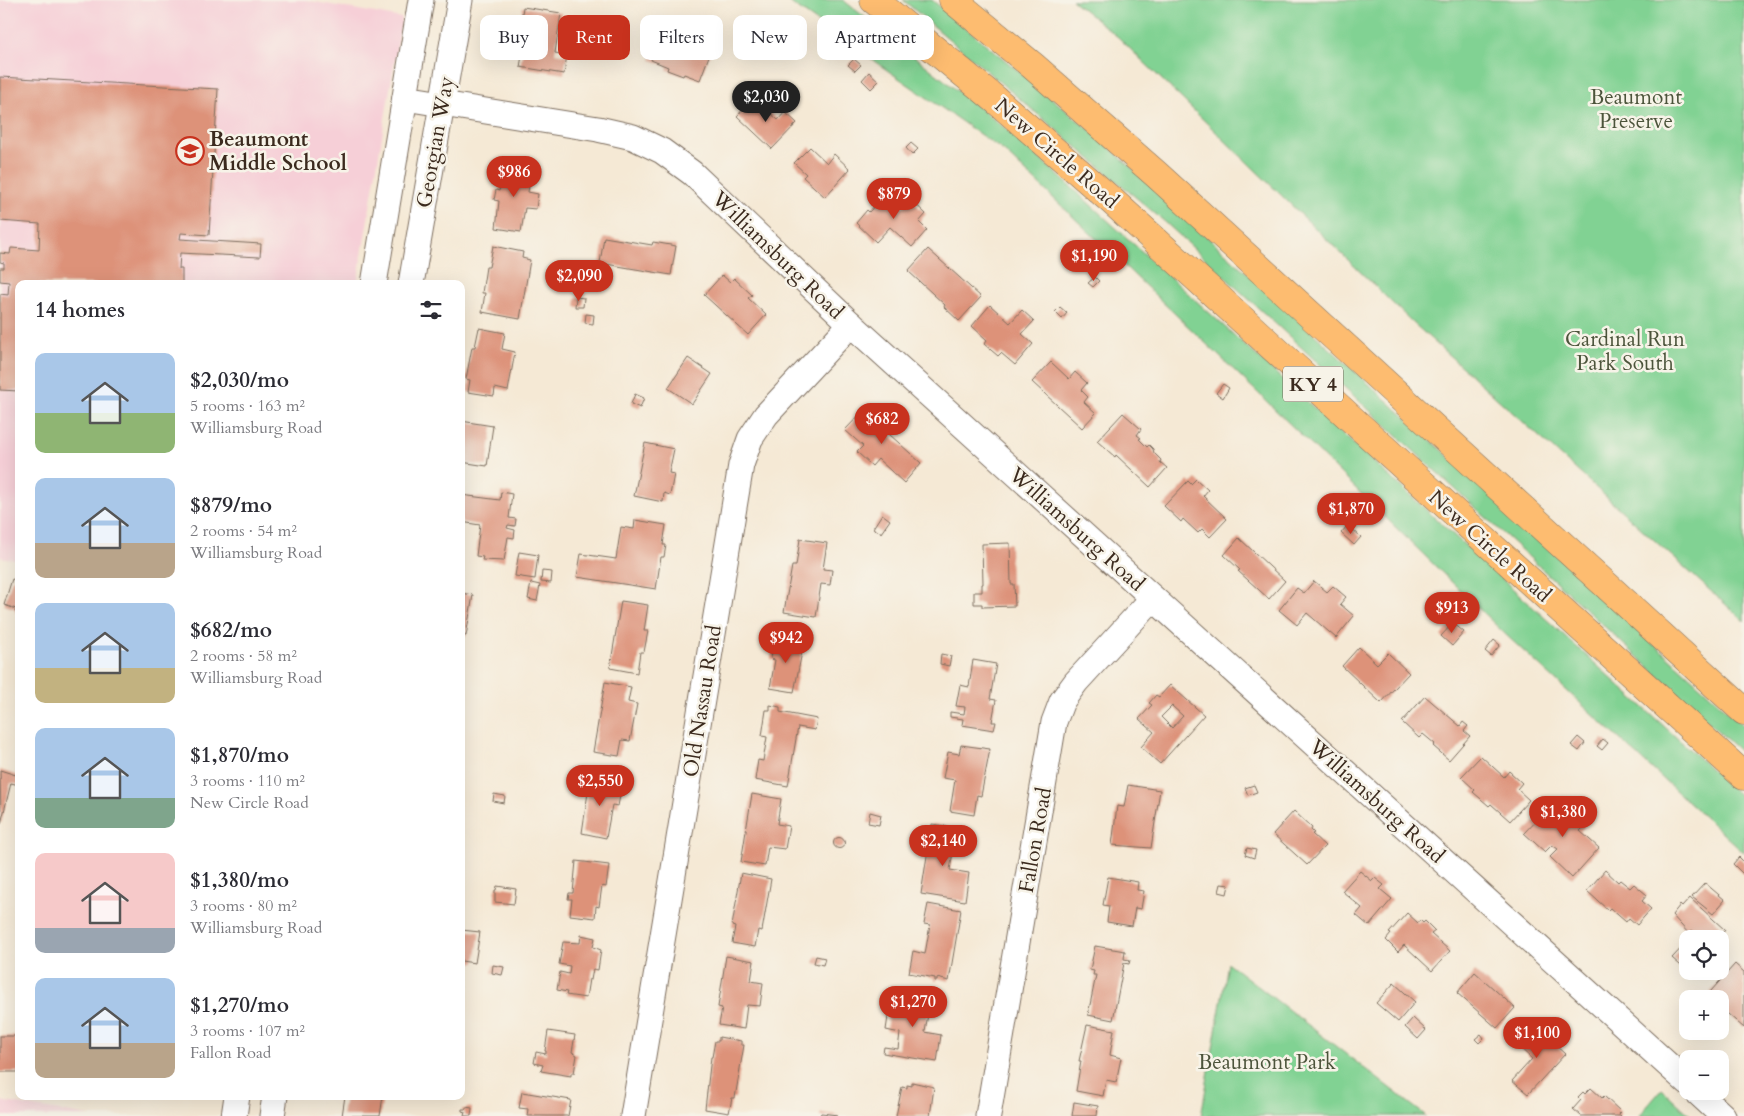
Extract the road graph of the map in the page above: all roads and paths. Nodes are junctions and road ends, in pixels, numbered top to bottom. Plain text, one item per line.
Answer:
1 (421, 0) edge
2 (460, 0) edge
3 (874, 0) edge
4 (952, 0) edge
5 (405, 98) junction
6 (442, 104) junction
7 (375, 280) edge
8 (412, 280) edge
9 (851, 324) junction
10 (1153, 598) junction
11 (1744, 711) edge
12 (1744, 776) edge
13 (1679, 1075) edge
14 (236, 1100) edge
15 (274, 1100) edge
16 (1706, 1100) edge
17 (234, 1116) edge
18 (272, 1116) edge
19 (633, 1116) edge
20 (988, 1116) edge
21 (1723, 1116) edge

1 - 5 street, Georgian Way
2 - 6 street, Georgian Way
3 - 12 highway, New Circle Road / KY 4
4 - 11 highway, KY 4
5 - 6 street, Williamsburg Road
5 - 7 street, Georgian Way
6 - 8 street, Georgian Way
6 - 9 street, Williamsburg Road
9 - 10 street, Williamsburg Road
9 - 19 street, Old Nassau Road
10 - 13 street, Williamsburg Road
10 - 20 street, Fallon Road
14 - 17 street
15 - 18 street
16 - 21 street

